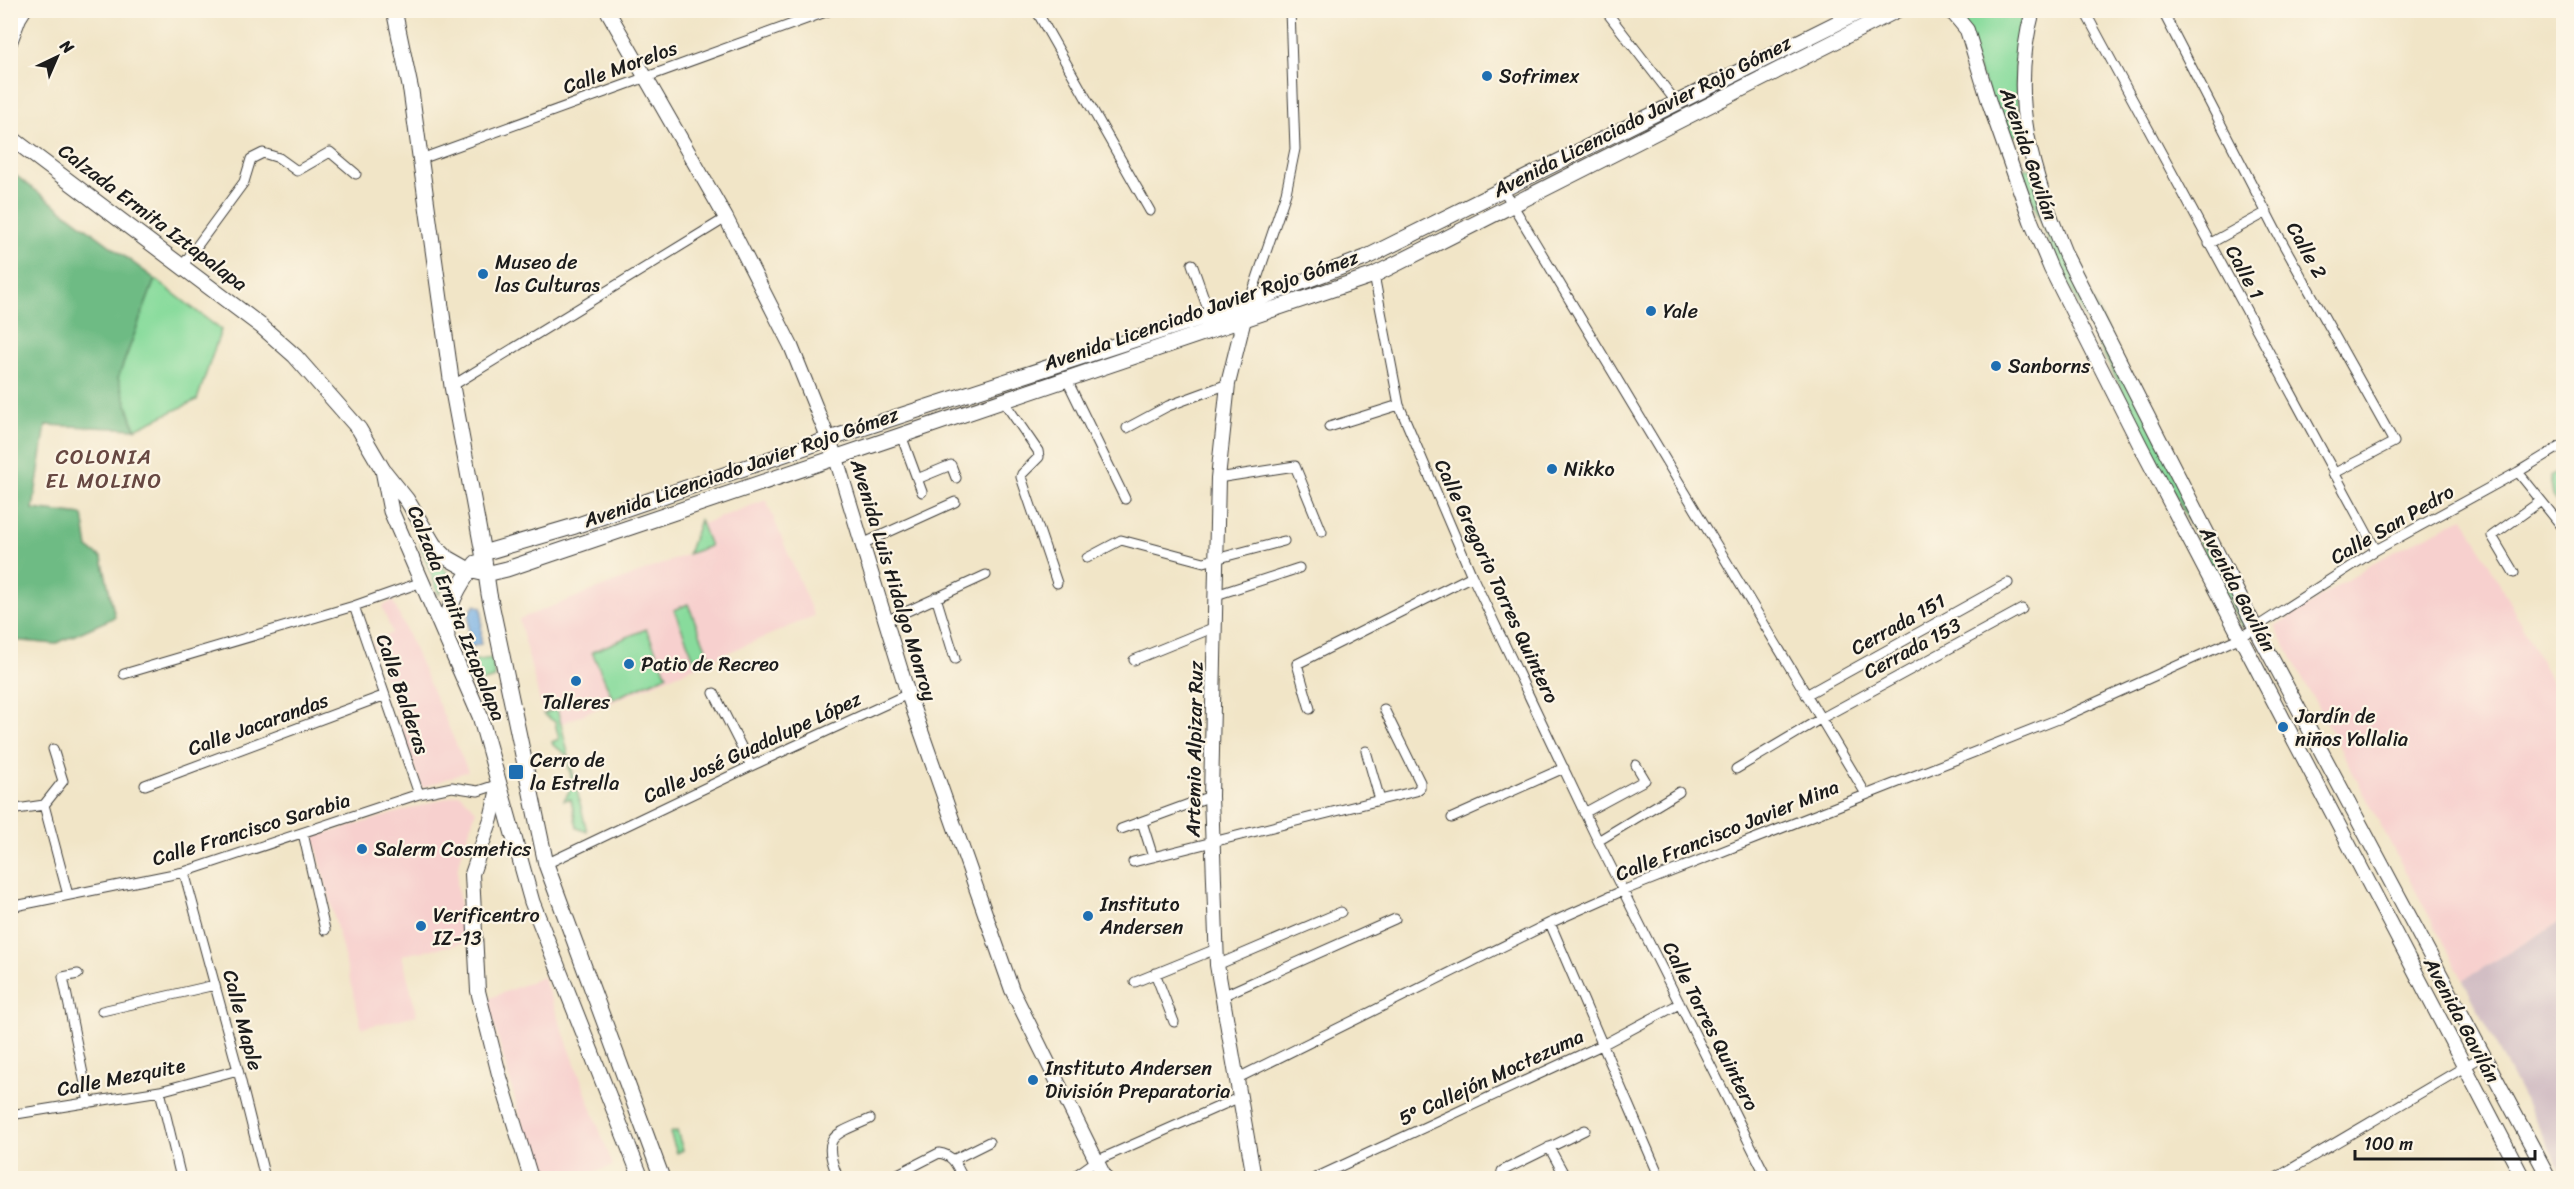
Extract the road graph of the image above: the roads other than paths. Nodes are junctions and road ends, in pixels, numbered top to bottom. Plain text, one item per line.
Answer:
1 (24, 10) edge
2 (394, 10) edge
3 (607, 10) edge
4 (798, 10) edge
5 (831, 10) edge
6 (1036, 10) edge
7 (1290, 10) edge
8 (1605, 10) edge
9 (1863, 10) edge
10 (1898, 10) edge
11 (2033, 10) edge
12 (2084, 10) edge
13 (2162, 10) edge
14 (1950, 11) edge
15 (803, 21) junction
16 (10, 42) edge
17 (644, 77) junction
18 (1677, 103) junction
19 (10, 137) edge
20 (2028, 147) junction
21 (2007, 154) junction
22 (421, 159) junction
23 (356, 174) dead end
24 (1503, 189) junction
25 (1512, 204) junction
26 (1150, 211) dead end
27 (2266, 212) junction
28 (2049, 214) junction
29 (726, 218) junction
30 (2031, 221) junction
31 (2210, 244) junction
32 (1192, 264) dead end
33 (183, 265) junction
34 (1374, 275) junction
35 (1249, 302) junction
36 (1210, 315) junction
37 (1243, 319) junction
38 (1066, 378) junction
39 (1228, 384) junction
40 (452, 386) junction
41 (1002, 399) junction
42 (1399, 405) junction
43 (1329, 427) dead end
44 (1127, 428) dead end
45 (901, 435) junction
46 (829, 439) junction
47 (2564, 444) edge
48 (836, 458) junction
49 (383, 470) junction
50 (2518, 472) junction
51 (2332, 474) junction
52 (917, 478) junction
53 (956, 478) dead end
54 (1218, 478) junction
55 (922, 492) dead end
56 (1125, 499) dead end
57 (2541, 501) junction
58 (955, 502) dead end
59 (575, 526) junction
60 (2564, 529) edge
61 (1322, 532) dead end
62 (1284, 541) dead end
63 (580, 544) junction
64 (862, 544) junction
65 (2376, 550) junction
66 (483, 553) junction
67 (1087, 558) dead end
68 (1216, 560) junction
69 (1299, 568) dead end
70 (470, 570) junction
71 (2514, 573) dead end
72 (486, 574) junction
73 (986, 574) dead end
74 (1473, 576) junction
75 (422, 582) junction
76 (1058, 583) dead end
77 (2008, 583) dead end
78 (1216, 595) junction
79 (936, 597) junction
80 (354, 606) junction
81 (2022, 609) dead end
82 (886, 621) junction
83 (1215, 627) junction
84 (2256, 628) junction
85 (2241, 638) junction
86 (450, 650) junction
87 (955, 659) dead end
88 (1134, 660) dead end
89 (124, 674) dead end
90 (714, 693) dead end
91 (908, 694) junction
92 (1806, 695) junction
93 (383, 696) junction
94 (1310, 709) dead end
95 (1384, 709) dead end
96 (1820, 719) junction
97 (53, 749) dead end
98 (1366, 751) dead end
99 (1636, 765) dead end
100 (751, 766) junction
101 (1564, 768) junction
102 (1736, 769) dead end
103 (499, 784) junction
104 (145, 785) dead end
105 (1679, 792) dead end
106 (419, 794) junction
107 (1866, 794) junction
108 (1211, 796) junction
109 (1380, 800) junction
110 (44, 805) junction
111 (10, 810) edge
112 (1584, 813) junction
113 (1452, 818) dead end
114 (1142, 822) junction
115 (1121, 829) dead end
116 (303, 833) junction
117 (1212, 841) junction
118 (1598, 841) junction
119 (1153, 857) junction
120 (1133, 862) dead end
121 (546, 864) junction
122 (184, 872) junction
123 (1622, 891) junction
124 (68, 895) junction
125 (10, 907) edge
126 (1341, 912) dead end
127 (1395, 919) dead end
128 (1550, 923) junction
129 (325, 930) dead end
130 (1216, 949) junction
131 (1217, 965) junction
132 (78, 974) dead end
133 (1155, 974) junction
134 (1135, 981) dead end
135 (215, 985) junction
136 (1222, 996) junction
137 (1679, 1004) junction
138 (102, 1011) dead end
139 (1174, 1022) dead end
140 (1604, 1044) junction
141 (2483, 1056) junction
142 (2464, 1066) junction
143 (238, 1070) junction
144 (1236, 1079) junction
145 (160, 1090) junction
146 (1238, 1098) junction
147 (89, 1103) junction
148 (10, 1115) edge
149 (870, 1119) dead end
150 (1586, 1130) dead end
151 (989, 1142) dead end
152 (1549, 1148) junction
153 (953, 1160) junction
154 (1096, 1161) junction
155 (1566, 1178) edge
156 (181, 1179) edge
157 (265, 1179) edge
158 (531, 1179) edge
159 (641, 1179) edge
160 (662, 1179) edge
161 (838, 1179) edge
162 (891, 1179) edge
163 (963, 1179) edge
164 (1072, 1179) edge
165 (1105, 1179) edge
166 (1254, 1179) edge
167 (1316, 1179) edge
168 (1501, 1179) edge
169 (1660, 1179) edge
170 (1767, 1179) edge
171 (2276, 1179) edge
172 (2523, 1179) edge
173 (2548, 1179) edge

1 - 16 main road
2 - 22 main road, Calzada Ermita Iztapalapa
3 - 17 main road, Avenida Luis Hidalgo Monroy
4 - 15 street
5 - 15 street, Calle Morelos
6 - 26 street
7 - 35 street
8 - 18 street
9 - 18 main road, Avenida Licenciado Javier Rojo Gómez
10 - 25 main road, Avenida Licenciado Javier Rojo Gómez
11 - 20 main road, Avenida Gavilán
12 - 31 street, Calle 1
13 - 27 street, Calle 2
14 - 21 main road, Avenida Gavilán
15 - 17 street, Calle Morelos
17 - 22 street, Calle Morelos
17 - 29 main road, Avenida Luis Hidalgo Monroy
18 - 24 main road, Avenida Licenciado Javier Rojo Gómez
19 - 33 main road, Calzada Ermita Iztapalapa
20 - 21 main road
20 - 28 main road, Avenida Gavilán
21 - 30 main road, Avenida Gavilán
22 - 40 main road, Calzada Ermita Iztapalapa
23 - 33 street
24 - 25 street
24 - 35 main road, Avenida Licenciado Javier Rojo Gómez
25 - 34 main road, Avenida Licenciado Javier Rojo Gómez
25 - 92 street
27 - 31 street
27 - 51 street, Calle 2
28 - 30 main road
28 - 84 main road, Avenida Gavilán
29 - 40 street
29 - 46 main road, Avenida Luis Hidalgo Monroy
30 - 85 main road, Avenida Gavilán
31 - 51 street, Calle 1
32 - 36 street
33 - 49 main road, Calzada Ermita Iztapalapa
34 - 37 main road, Avenida Licenciado Javier Rojo Gómez
34 - 42 street, Calle Gregorio Torres Quintero
35 - 36 main road, Avenida Licenciado Javier Rojo Gómez
35 - 37 main road, Artemio Alpizar Ruz
36 - 46 main road, Avenida Licenciado Javier Rojo Gómez
37 - 38 main road, Avenida Licenciado Javier Rojo Gómez
37 - 39 main road, Artemio Alpizar Ruz
38 - 41 main road, Avenida Licenciado Javier Rojo Gómez
38 - 56 street
39 - 44 street
39 - 54 main road, Artemio Alpizar Ruz
40 - 66 main road, Calzada Ermita Iztapalapa
41 - 45 main road, Avenida Licenciado Javier Rojo Gómez
41 - 76 street
42 - 43 street
42 - 74 street, Calle Gregorio Torres Quintero
45 - 48 main road, Avenida Licenciado Javier Rojo Gómez
45 - 52 street
46 - 48 main road, Avenida Luis Hidalgo Monroy
46 - 59 main road, Avenida Licenciado Javier Rojo Gómez
47 - 50 street, Calle San Pedro
48 - 63 main road, Avenida Licenciado Javier Rojo Gómez
48 - 64 main road, Avenida Luis Hidalgo Monroy
49 - 70 main road
49 - 75 main road, Calzada Ermita Iztapalapa
50 - 57 street
50 - 65 street, Calle San Pedro
51 - 65 street, Calle 1
52 - 53 street
52 - 55 street
54 - 61 street
54 - 68 main road, Artemio Alpizar Ruz
57 - 60 street
57 - 71 street
58 - 64 street
59 - 63 main road
59 - 66 main road, Avenida Licenciado Javier Rojo Gómez
62 - 68 street
63 - 72 main road, Avenida Licenciado Javier Rojo Gómez
64 - 82 main road, Avenida Luis Hidalgo Monroy
65 - 84 street, Calle San Pedro
66 - 70 main road
66 - 72 main road, Calzada Ermita Iztapalapa
67 - 68 street
68 - 78 main road, Artemio Alpizar Ruz
69 - 78 street
70 - 72 main road
70 - 86 main road
72 - 121 main road, Calzada Ermita Iztapalapa
73 - 79 street
74 - 94 street
74 - 101 street, Calle Gregorio Torres Quintero
75 - 80 street
75 - 86 main road, Calzada Ermita Iztapalapa
77 - 92 street, Cerrada 151
78 - 83 main road, Artemio Alpizar Ruz
79 - 82 street
79 - 87 street
80 - 89 street
80 - 93 street, Calle Balderas
81 - 96 street, Cerrada 153
82 - 91 main road, Avenida Luis Hidalgo Monroy
83 - 88 street
83 - 108 main road, Artemio Alpizar Ruz
84 - 85 street, Calle San Pedro
84 - 141 main road, Avenida Gavilán
85 - 107 street, Calle Francisco Javier Mina
85 - 142 main road, Avenida Gavilán
86 - 103 main road, Calzada Ermita Iztapalapa
90 - 100 street
91 - 100 street, Calle José Guadalupe López
91 - 154 main road, Avenida Luis Hidalgo Monroy
92 - 96 street
93 - 104 street, Calle Jacarandas
93 - 106 street, Calle Balderas
95 - 109 street
96 - 102 street, Cerrada 153
96 - 107 street
97 - 110 street
98 - 109 street
99 - 112 street
100 - 121 street, Calle José Guadalupe López
101 - 112 street, Calle Gregorio Torres Quintero
101 - 113 street
103 - 106 street, Calle Francisco Sarabia
103 - 158 main road
103 - 159 main road, Calzada Ermita Iztapalapa
105 - 118 street
106 - 116 street, Calle Francisco Sarabia
107 - 123 street, Calle Francisco Javier Mina
108 - 114 street
108 - 117 main road, Artemio Alpizar Ruz
109 - 117 street
110 - 111 street
110 - 124 street
112 - 118 street, Calle Gregorio Torres Quintero
114 - 115 street
114 - 119 street
116 - 122 street, Calle Francisco Sarabia
116 - 129 street
117 - 119 street
117 - 130 main road, Artemio Alpizar Ruz
118 - 123 street, Calle Gregorio Torres Quintero
119 - 120 street
121 - 160 main road, Calzada Ermita Iztapalapa
122 - 124 street, Calle Francisco Sarabia
122 - 135 street, Calle Maple
123 - 128 street, Calle Francisco Javier Mina
123 - 137 street, Calle Torres Quintero
124 - 125 street, Calle Francisco Sarabia
126 - 131 street
127 - 136 street
128 - 140 street
128 - 144 street, Calle Francisco Javier Mina
130 - 131 main road, Artemio Alpizar Ruz
130 - 133 street
131 - 136 main road, Artemio Alpizar Ruz
132 - 147 street
133 - 134 street
133 - 139 street
135 - 138 street
135 - 143 street, Calle Maple
136 - 144 main road, Artemio Alpizar Ruz
137 - 140 street, 5º Callejón Moctezuma
137 - 170 street, Calle Torres Quintero
140 - 167 street, 5º Callejón Moctezuma
140 - 169 street
141 - 142 street
141 - 173 main road, Avenida Gavilán
142 - 171 street
142 - 172 main road, Avenida Gavilán
143 - 145 street, Calle Mezquite
143 - 157 street, Calle Maple
144 - 146 main road, Artemio Alpizar Ruz
145 - 147 street, Calle Mezquite
145 - 156 street
146 - 154 street
146 - 166 main road, Artemio Alpizar Ruz
147 - 148 street, Calle Mezquite
149 - 161 street
150 - 152 street
151 - 153 street
152 - 155 street
152 - 168 street
153 - 162 street
153 - 163 street
154 - 164 street
154 - 165 main road, Avenida Luis Hidalgo Monroy

